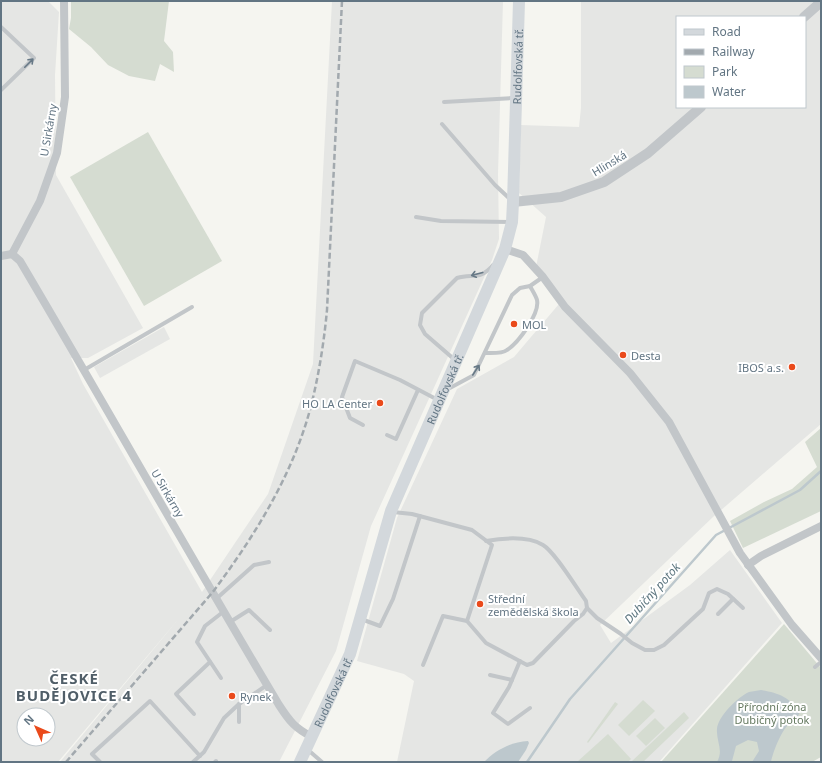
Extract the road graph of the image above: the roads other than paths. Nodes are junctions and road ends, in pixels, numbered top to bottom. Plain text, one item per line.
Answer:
1 (64, 1) edge
2 (520, 1) edge
3 (821, 2) edge
4 (805, 16) edge
5 (1, 27) edge
6 (1, 90) edge
7 (516, 98) junction
8 (444, 102) dead end
9 (700, 108) edge
10 (442, 124) dead end
11 (513, 202) junction
12 (416, 217) dead end
13 (512, 222) junction
14 (506, 249) junction
15 (12, 254) junction
16 (1, 256) edge
17 (543, 277) junction
18 (530, 286) junction
19 (192, 307) dead end
20 (485, 353) junction
21 (457, 362) junction
22 (84, 370) junction
23 (418, 390) junction
24 (442, 396) junction
25 (363, 425) dead end
26 (387, 435) dead end
27 (391, 511) junction
28 (420, 516) junction
29 (821, 526) edge
30 (486, 541) junction
31 (268, 562) dead end
32 (748, 565) junction
33 (216, 599) junction
34 (733, 599) junction
35 (587, 608) junction
36 (743, 608) dead end
37 (223, 612) junction
38 (718, 614) dead end
39 (360, 618) junction
40 (467, 621) junction
41 (229, 622) junction
42 (270, 630) dead end
43 (821, 658) edge
44 (520, 661) junction
45 (210, 662) junction
46 (821, 662) edge
47 (423, 665) dead end
48 (815, 667) dead end
49 (490, 675) dead end
50 (221, 678) dead end
51 (512, 680) junction
52 (267, 684) junction
53 (239, 704) junction
54 (530, 708) dead end
55 (194, 714) dead end
56 (238, 722) dead end
57 (312, 737) junction
58 (307, 749) junction
59 (200, 756) junction
60 (100, 762) edge
61 (193, 762) edge
62 (300, 762) edge
63 (322, 762) edge

1 - 15 street, U Sirkárny
2 - 7 main road, Rudolfovská tř.
3 - 4 street
6 -> 5 lane
7 - 8 lane
7 - 11 main road, Rudolfovská tř.
9 - 11 street, Hlinská
10 - 11 lane
11 - 13 main road, Rudolfovská tř.
12 - 13 lane
13 - 14 main road, Rudolfovská tř.
14 - 17 street
14 - 21 main road, Rudolfovská tř.
14 -> 21 lane
15 - 16 street
15 - 22 street, U Sirkárny
17 - 18 lane
17 - 32 street
18 - 20 lane
18 - 20 lane
19 - 22 lane
24 -> 20 lane
21 - 24 main road, Rudolfovská tř.
22 - 33 street, U Sirkárny
23 - 24 lane
23 - 25 lane
23 - 26 lane
24 - 27 main road, Rudolfovská tř.
27 - 28 lane
27 - 39 main road, Rudolfovská tř.
28 - 30 lane
28 - 39 lane
29 - 32 street
30 - 35 lane
30 - 40 lane
31 - 33 lane
32 - 43 street
33 - 37 street, U Sirkárny
34 - 35 lane
34 - 36 lane
34 - 38 lane
35 - 44 lane
37 - 41 street, U Sirkárny
37 - 45 lane
39 - 57 main road, Rudolfovská tř.
40 - 44 lane
40 - 47 lane
41 - 42 lane
41 - 52 street, U Sirkárny
44 - 51 lane
45 - 50 lane
45 - 55 lane
46 - 48 lane
49 - 51 lane
51 - 54 lane
52 - 53 lane
52 - 57 street, U Sirkárny
53 - 56 lane
53 - 59 lane
57 - 58 main road, Rudolfovská tř.
58 - 62 main road, Rudolfovská tř.
58 - 63 lane
59 - 60 lane
59 - 61 lane

